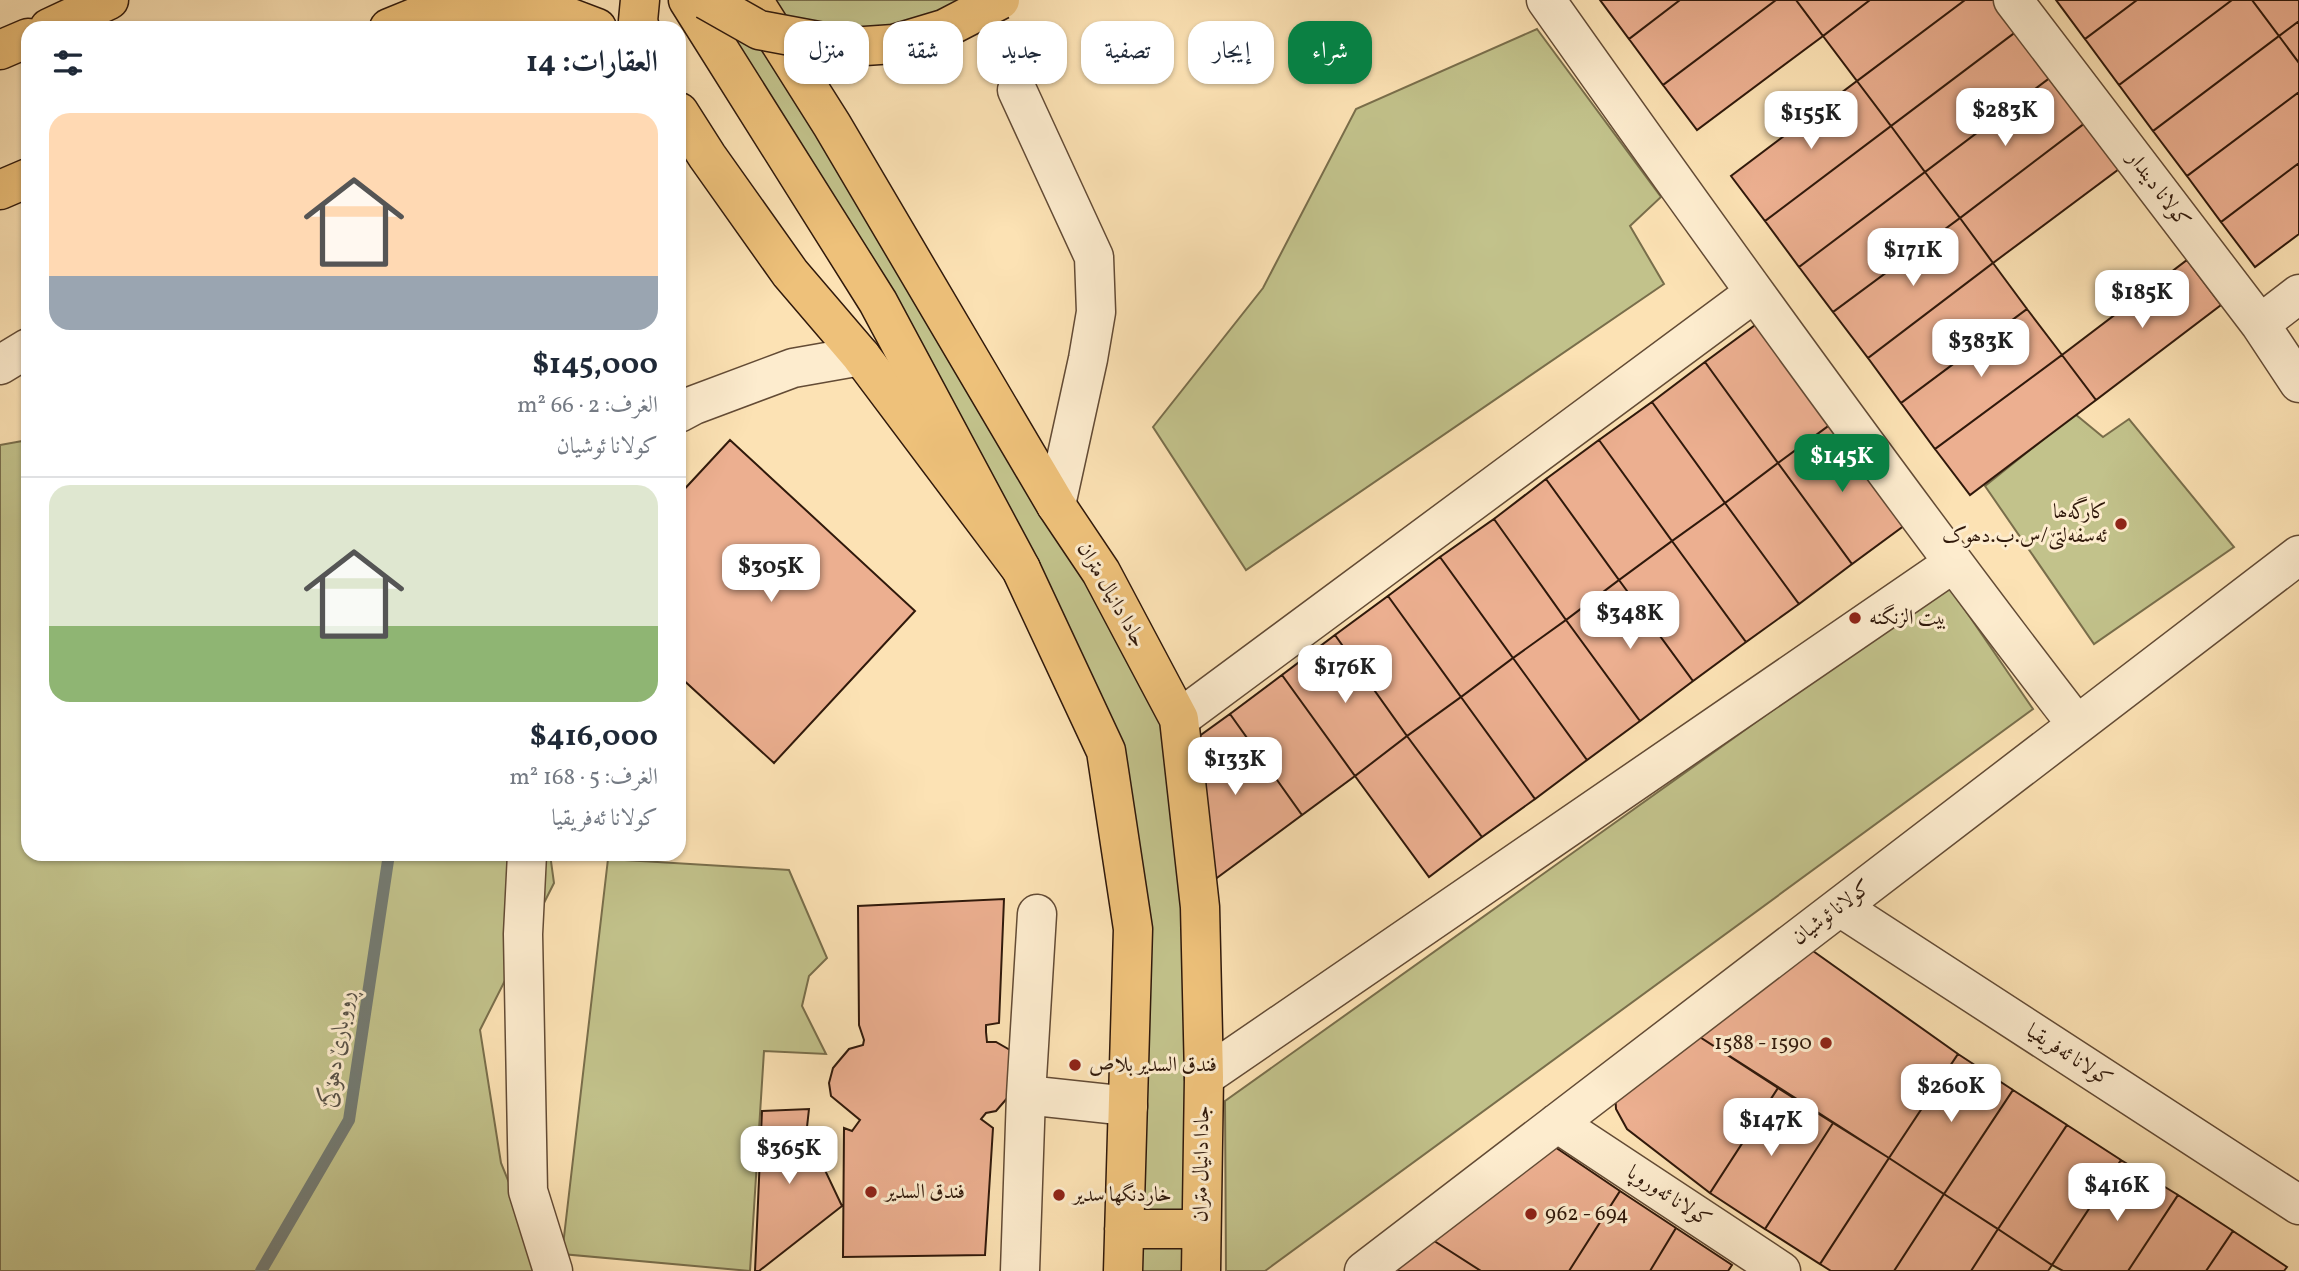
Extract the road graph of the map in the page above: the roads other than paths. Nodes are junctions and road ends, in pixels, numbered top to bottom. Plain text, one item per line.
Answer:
1 (109, 0) edge
2 (640, 0) edge
3 (688, 0) edge
4 (706, 0) edge
5 (753, 0) edge
6 (1000, 0) edge
7 (1546, 0) edge
8 (2013, 0) edge
9 (448, 5) edge
10 (63, 21) edge
11 (407, 21) edge
12 (579, 21) edge
13 (638, 21) edge
14 (21, 40) edge
15 (0, 50) edge
16 (1017, 90) dead end
17 (686, 122) edge
18 (21, 181) edge
19 (0, 190) edge
20 (1754, 293) junction
21 (2299, 294) edge
22 (2260, 324) junction
23 (21, 352) edge
24 (860, 356) junction
25 (0, 366) edge
26 (2299, 383) edge
27 (686, 409) edge
28 (1056, 505) junction
29 (1952, 564) junction
30 (2293, 567) edge
31 (1021, 569) junction
32 (1179, 719) junction
33 (2077, 725) junction
34 (527, 861) edge
35 (1840, 907) junction
36 (1037, 914) dead end
37 (1204, 1076) junction
38 (1026, 1095) junction
39 (1128, 1106) junction
40 (1557, 1124) junction
41 (2299, 1205) edge
42 (1124, 1229) junction
43 (1201, 1229) junction
44 (553, 1271) edge
45 (1020, 1271) edge
46 (1123, 1271) edge
47 (1201, 1271) edge
48 (1364, 1271) edge
49 (1781, 1271) edge

1 - 10 main road
2 - 13 main road
3 - 31 main road
4 - 6 main road, bridge
5 - 28 main road, جادا دانيال متران
7 - 20 street
8 - 22 street, كولانا ديندار
9 - 11 main road
9 - 12 main road
14 - 15 main road
16 - 28 street
17 - 24 main road
18 - 19 main road
20 - 29 street
20 - 32 street
21 - 22 street
22 - 26 street, كولانا ديندار
23 - 25 street
24 - 27 street
24 - 31 main road
28 - 32 main road, جادا دانيال متران
29 - 33 street
29 - 37 street
30 - 33 street, كولانا ئوشيان
31 - 39 main road
32 - 37 main road, جادا دانيال متران
33 - 35 street, كولانا ئوشيان
34 - 44 street
35 - 40 street, كولانا ئوشيان
35 - 41 street, كولانا ئه‌فریقیا
36 - 38 street
37 - 43 main road, جادا دانيال متران
38 - 39 street
38 - 45 street
39 - 42 main road
40 - 48 street, كولانا ئوشيان
40 - 49 street, كولانا ئه‌وروپا
42 - 43 main road
42 - 46 main road
43 - 47 main road, جادا دانيال متران

